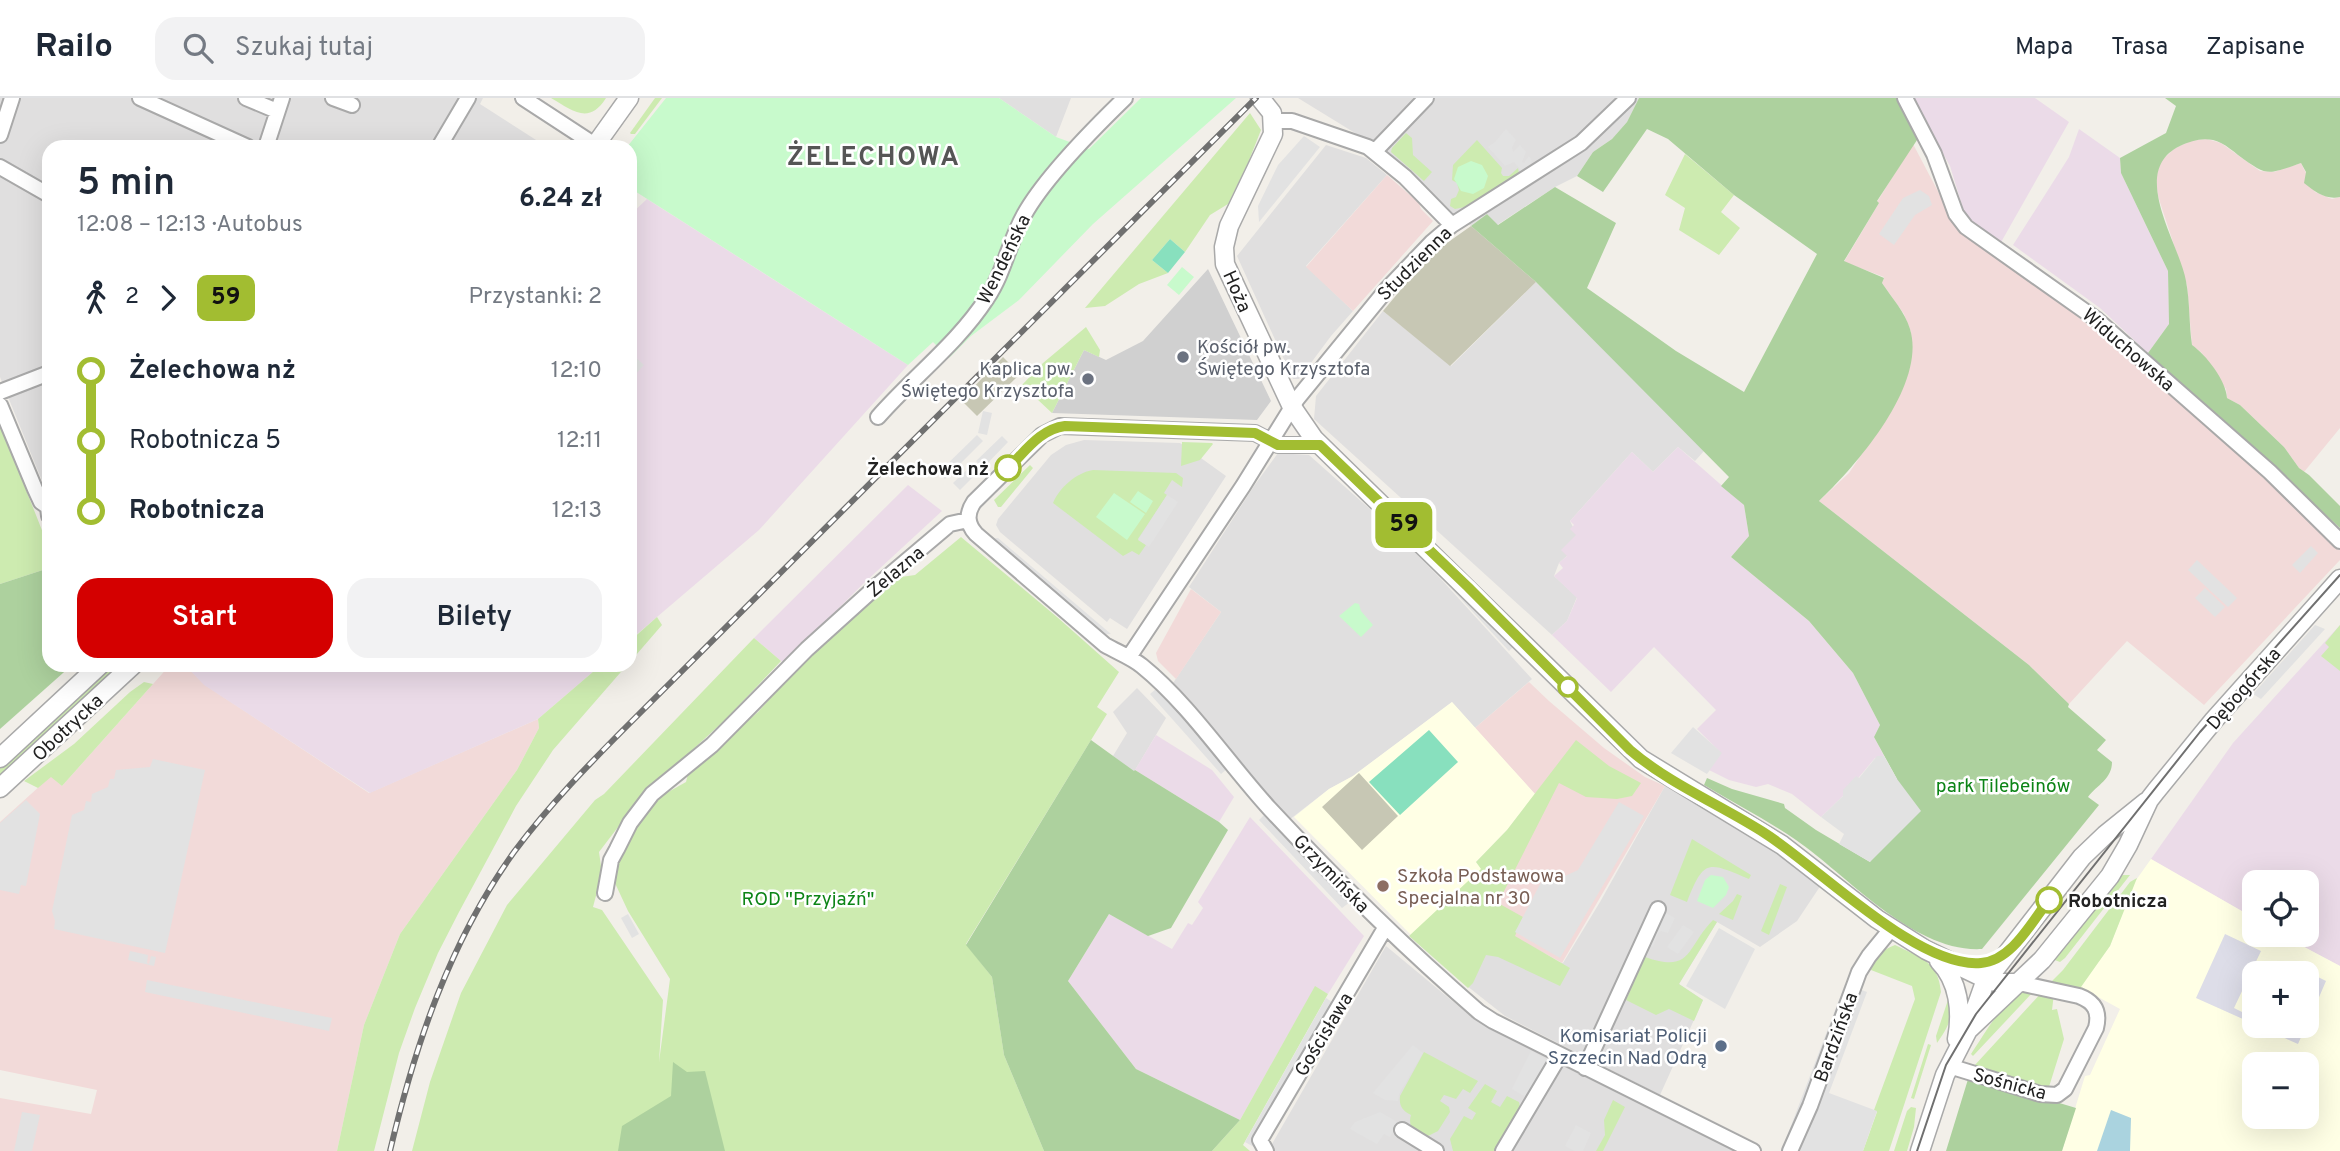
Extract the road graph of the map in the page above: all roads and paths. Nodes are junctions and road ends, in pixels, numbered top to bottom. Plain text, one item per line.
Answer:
1 (12, 98) edge
2 (141, 98) edge
3 (246, 98) edge
4 (333, 98) edge
5 (468, 98) edge
6 (523, 98) edge
7 (629, 98) edge
8 (1125, 98) edge
9 (1426, 98) edge
10 (1628, 98) edge
11 (1905, 98) edge
12 (1262, 100) edge
13 (280, 105) edge
14 (352, 105) dead end
15 (1274, 121) junction
16 (0, 135) edge
17 (233, 140) edge
18 (268, 140) edge
19 (443, 140) edge
20 (585, 140) edge
21 (598, 140) edge
22 (1375, 151) junction
23 (0, 167) edge
24 (42, 191) edge
25 (1452, 225) junction
26 (42, 376) edge
27 (0, 392) edge
28 (0, 405) edge
29 (1292, 407) junction
30 (878, 417) dead end
31 (1272, 443) junction
32 (1320, 445) junction
33 (42, 503) edge
34 (968, 520) junction
35 (2340, 541) edge
36 (2340, 579) edge
37 (1129, 657) junction
38 (92, 672) edge
39 (125, 672) edge
40 (0, 758) edge
41 (0, 788) edge
42 (2149, 800) junction
43 (605, 893) dead end
44 (1658, 909) dead end
45 (1385, 928) junction
46 (1891, 929) junction
47 (1913, 942) junction
48 (2010, 948) junction
49 (1969, 963) junction
50 (1988, 980) junction
51 (2018, 983) junction
52 (1973, 1025) junction
53 (1560, 1055) junction
54 (1949, 1066) junction
55 (1585, 1068) junction
56 (1402, 1130) dead end
57 (1263, 1145) edge
58 (1436, 1151) edge
59 (1503, 1151) edge
60 (1753, 1151) edge
61 (1790, 1151) edge
62 (1920, 1151) edge

1 - 16 street
2 - 17 street
3 - 13 street
4 - 14 street
5 - 19 street
6 - 20 street
7 - 21 street
8 - 30 street, Wendeńska
9 - 22 street
10 - 25 street, Studzienna
11 - 35 street, Widuchowska
12 - 15 street
13 - 18 street
15 - 22 street
15 - 29 street, Hoża
22 - 25 street
23 - 24 street
25 - 29 street, Studzienna
26 - 27 street
28 - 33 street
29 - 31 street, Studzienna
29 - 32 street
31 - 32 street
31 - 34 street
31 - 37 street, Studzienna
32 - 46 street
34 - 37 street, Grzymińska
34 - 43 street, Żelazna
36 - 42 street, Dębogórska
37 - 45 street, Grzymińska
38 - 40 street, Obotrycka
39 - 41 street, Obotrycka
42 - 48 street, Dębogórska
42 - 51 street, Dębogórska
44 - 55 street
45 - 53 street, Grzymińska
45 - 57 street, Gościsława
46 - 47 street
46 - 61 street, Bardzińska
47 - 49 street
47 - 50 street
47 - 54 street
48 - 49 street
48 - 50 street, Dębogórska
49 - 50 street
50 - 51 street
50 - 52 street, Dębogórska
51 - 52 street, Dębogórska
51 - 54 street, Sośnicka
52 - 54 street, Dębogórska
53 - 55 street, Grzymińska
53 - 59 street
54 - 62 street, Dębogórska
55 - 60 street, Grzymińska
56 - 58 street

